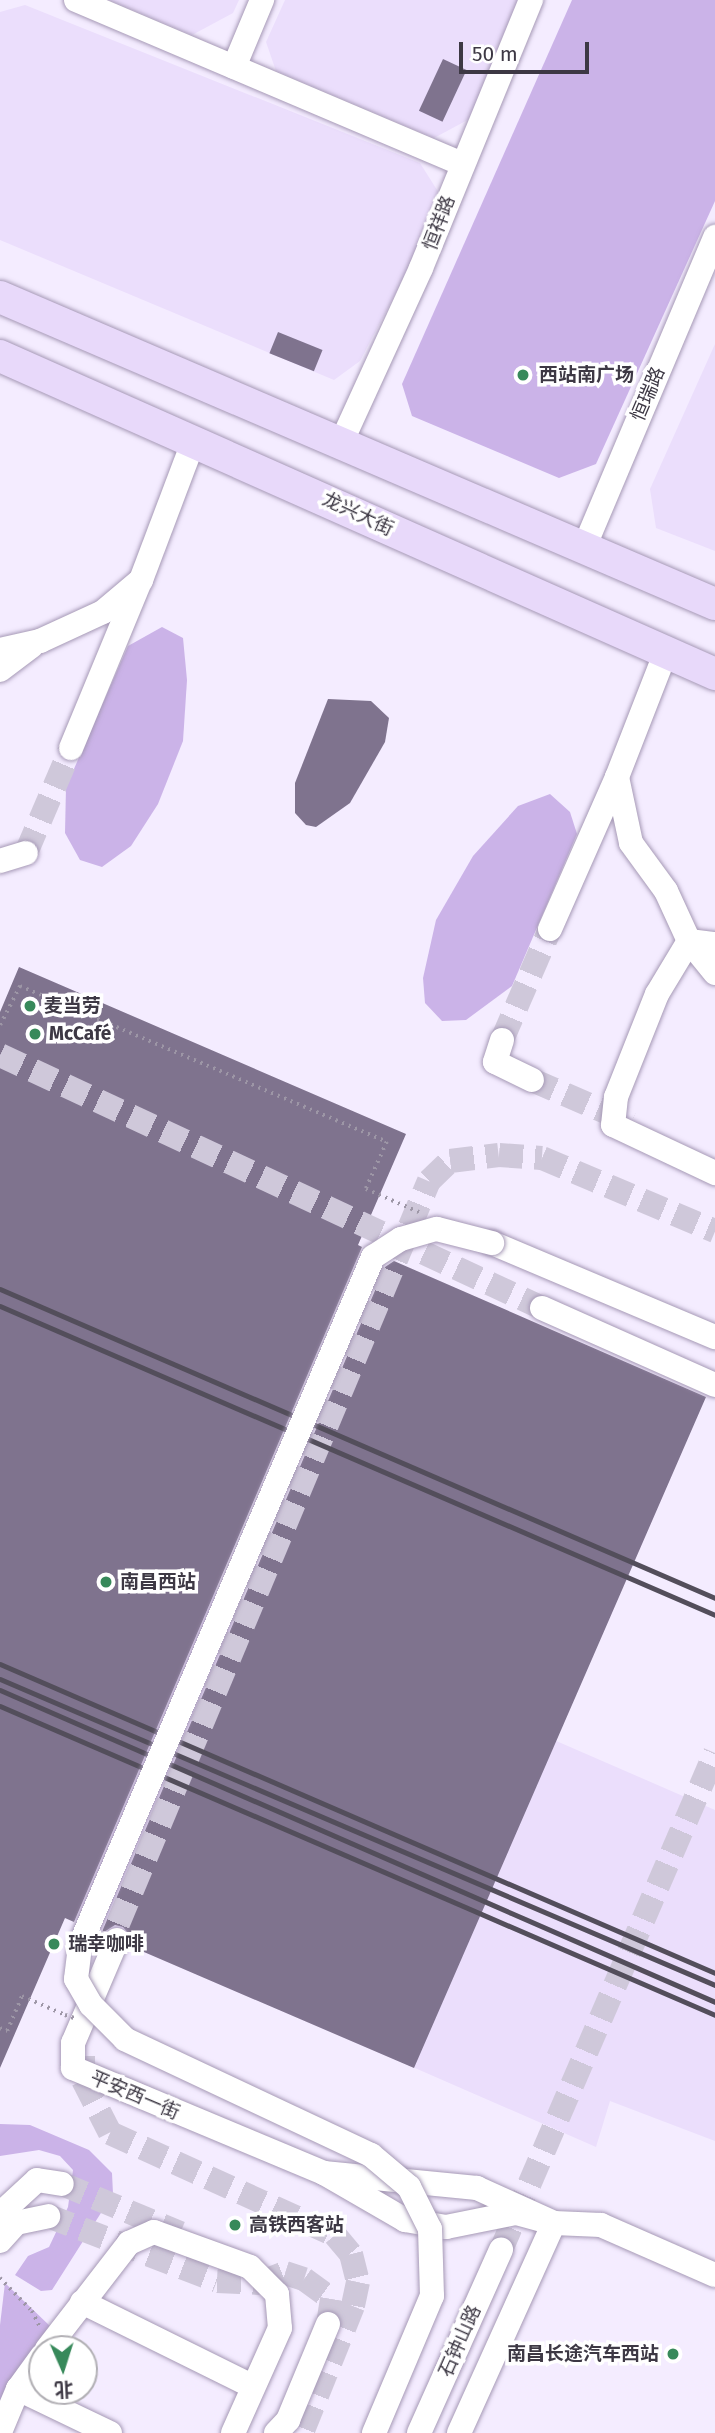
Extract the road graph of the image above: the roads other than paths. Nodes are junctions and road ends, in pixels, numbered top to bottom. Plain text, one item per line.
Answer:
1 (76, 0) edge
2 (262, 0) edge
3 (531, 0) edge
4 (234, 67) junction
5 (462, 164) junction
6 (712, 254) edge
7 (0, 297) edge
8 (0, 356) edge
9 (194, 440) junction
10 (341, 443) junction
11 (583, 550) junction
12 (141, 580) junction
13 (715, 604) edge
14 (40, 640) junction
15 (0, 650) edge
16 (665, 654) junction
17 (0, 670) edge
18 (715, 674) edge
19 (71, 748) tunnel mouth
20 (617, 777) junction
21 (26, 853) dead end
22 (0, 861) edge
23 (550, 929) tunnel mouth
24 (689, 941) junction
25 (715, 944) edge
26 (715, 973) edge
27 (502, 1040) tunnel mouth
28 (532, 1080) tunnel mouth
29 (715, 1173) edge
30 (542, 1308) tunnel mouth
31 (715, 1338) edge
32 (715, 1385) edge
33 (117, 1940) tunnel mouth
34 (324, 2173) junction
35 (62, 2184) tunnel mouth
36 (0, 2214) edge
37 (48, 2216) tunnel mouth
38 (554, 2223) junction
39 (0, 2241) edge
40 (501, 2250) tunnel mouth
41 (715, 2275) edge
42 (82, 2302) junction
43 (328, 2323) tunnel mouth
44 (58, 2335) edge
45 (28, 2375) edge
46 (252, 2386) junction
47 (18, 2389) junction
48 (0, 2432) edge
49 (110, 2433) edge
50 (233, 2433) edge
51 (276, 2433) edge
52 (374, 2433) edge
53 (419, 2433) edge
54 (459, 2433) edge

1 - 4 street
2 - 4 street
3 - 5 street, 恒祥路
4 - 5 street
5 - 10 street, 恒祥路
6 - 11 street, 恒瑞路
7 - 10 main road
8 - 9 main road, 龙兴大街
9 - 12 street
9 - 16 main road, 龙兴大街
10 - 11 main road
11 - 13 main road
12 - 14 street
12 - 19 street
14 - 15 street
14 - 17 street
16 - 18 main road, 龙兴大街
16 - 20 street
20 - 23 street
20 - 24 street
21 - 22 street
24 - 25 street
24 - 26 street
24 - 29 street
27 - 28 street
30 - 32 street
31 - 52 street, bridge
33 - 34 street, 平安西一街
34 - 38 street
34 - 38 street
35 - 36 street
37 - 39 street
38 - 41 street
38 - 54 street
40 - 53 street, 石钟山路
42 - 44 street
42 - 46 street
42 - 46 street
43 - 51 street
45 - 47 street
46 - 50 street
47 - 48 street
47 - 49 street

